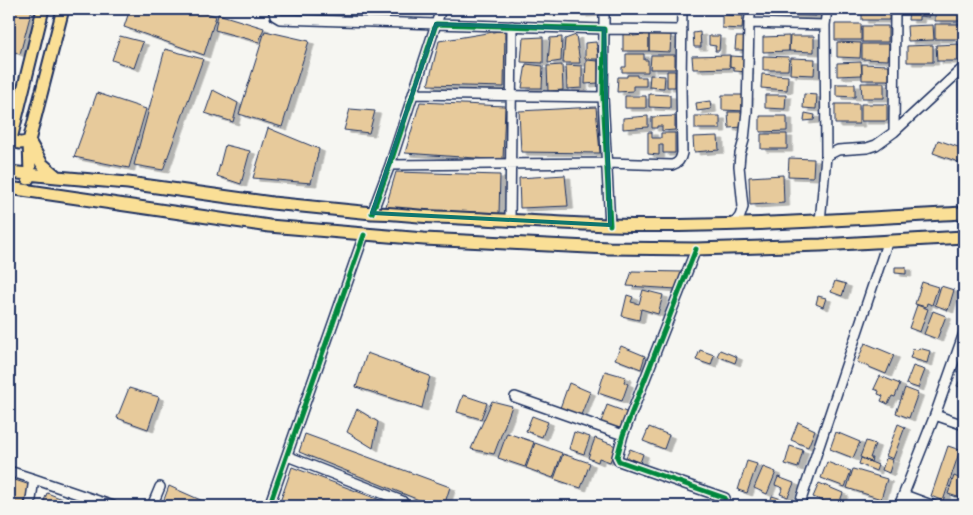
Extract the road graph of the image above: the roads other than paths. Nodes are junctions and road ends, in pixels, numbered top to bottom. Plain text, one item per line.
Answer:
1 (43, 9) edge
2 (63, 9) edge
3 (274, 9) edge
4 (441, 9) edge
5 (604, 9) edge
6 (682, 9) edge
7 (751, 9) edge
8 (827, 9) edge
9 (895, 9) edge
10 (749, 22) junction
11 (436, 24) junction
12 (826, 25) junction
13 (512, 26) junction
14 (604, 29) junction
15 (682, 30) junction
16 (964, 67) edge
17 (413, 94) junction
18 (511, 96) junction
19 (603, 97) junction
20 (894, 132) junction
21 (10, 141) edge
22 (29, 141) junction
23 (826, 156) junction
24 (606, 163) junction
25 (511, 164) junction
26 (390, 165) junction
27 (9, 172) edge
28 (30, 174) junction
29 (56, 177) junction
30 (9, 188) edge
31 (24, 190) junction
32 (372, 213) junction
33 (964, 213) edge
34 (510, 220) junction
35 (820, 222) junction
36 (734, 224) junction
37 (610, 225) junction
38 (364, 235) junction
39 (964, 236) edge
40 (888, 240) junction
41 (696, 249) junction
42 (964, 332) edge
43 (515, 398) dead end
44 (935, 415) junction
45 (964, 426) edge
46 (623, 435) junction
47 (287, 456) junction
48 (9, 471) edge
49 (34, 479) junction
50 (160, 487) dead end
51 (904, 495) junction
52 (725, 498) dead end
53 (30, 506) edge
54 (113, 506) edge
55 (152, 506) edge
56 (269, 506) edge
57 (406, 506) edge
58 (799, 506) edge
59 (899, 506) edge
60 (934, 506) edge

1 - 21 main road
2 - 22 main road
3 - 11 street
4 - 11 street
5 - 14 street
6 - 15 street
7 - 10 street
8 - 12 street
9 - 20 street
10 - 12 street
10 - 36 street
11 - 13 street
11 - 17 street
12 - 23 street
13 - 14 street
13 - 18 street
14 - 15 street
14 - 19 street
15 - 24 street
16 - 20 street
17 - 18 street
17 - 26 street
18 - 19 street
18 - 25 street
19 - 24 street
20 - 23 street
21 - 22 main road
22 - 28 main road
22 - 29 main road
23 - 35 street
24 - 25 street
24 - 37 street
25 - 26 street
25 - 34 street
26 - 32 street
27 - 28 main road
28 - 29 main road
28 - 31 main road
29 - 32 main road
30 - 31 main road
31 - 38 main road
32 - 34 main road
33 - 35 main road
34 - 37 main road
35 - 36 main road
36 - 37 main road
38 - 41 main road
38 - 47 street
39 - 40 main road
40 - 41 main road
40 - 58 street
41 - 46 street
42 - 44 street
43 - 46 street
44 - 45 street
44 - 51 street
46 - 52 street
47 - 56 street
47 - 57 street
48 - 49 street
49 - 53 street
49 - 54 street
50 - 55 street
51 - 59 street
51 - 60 street

